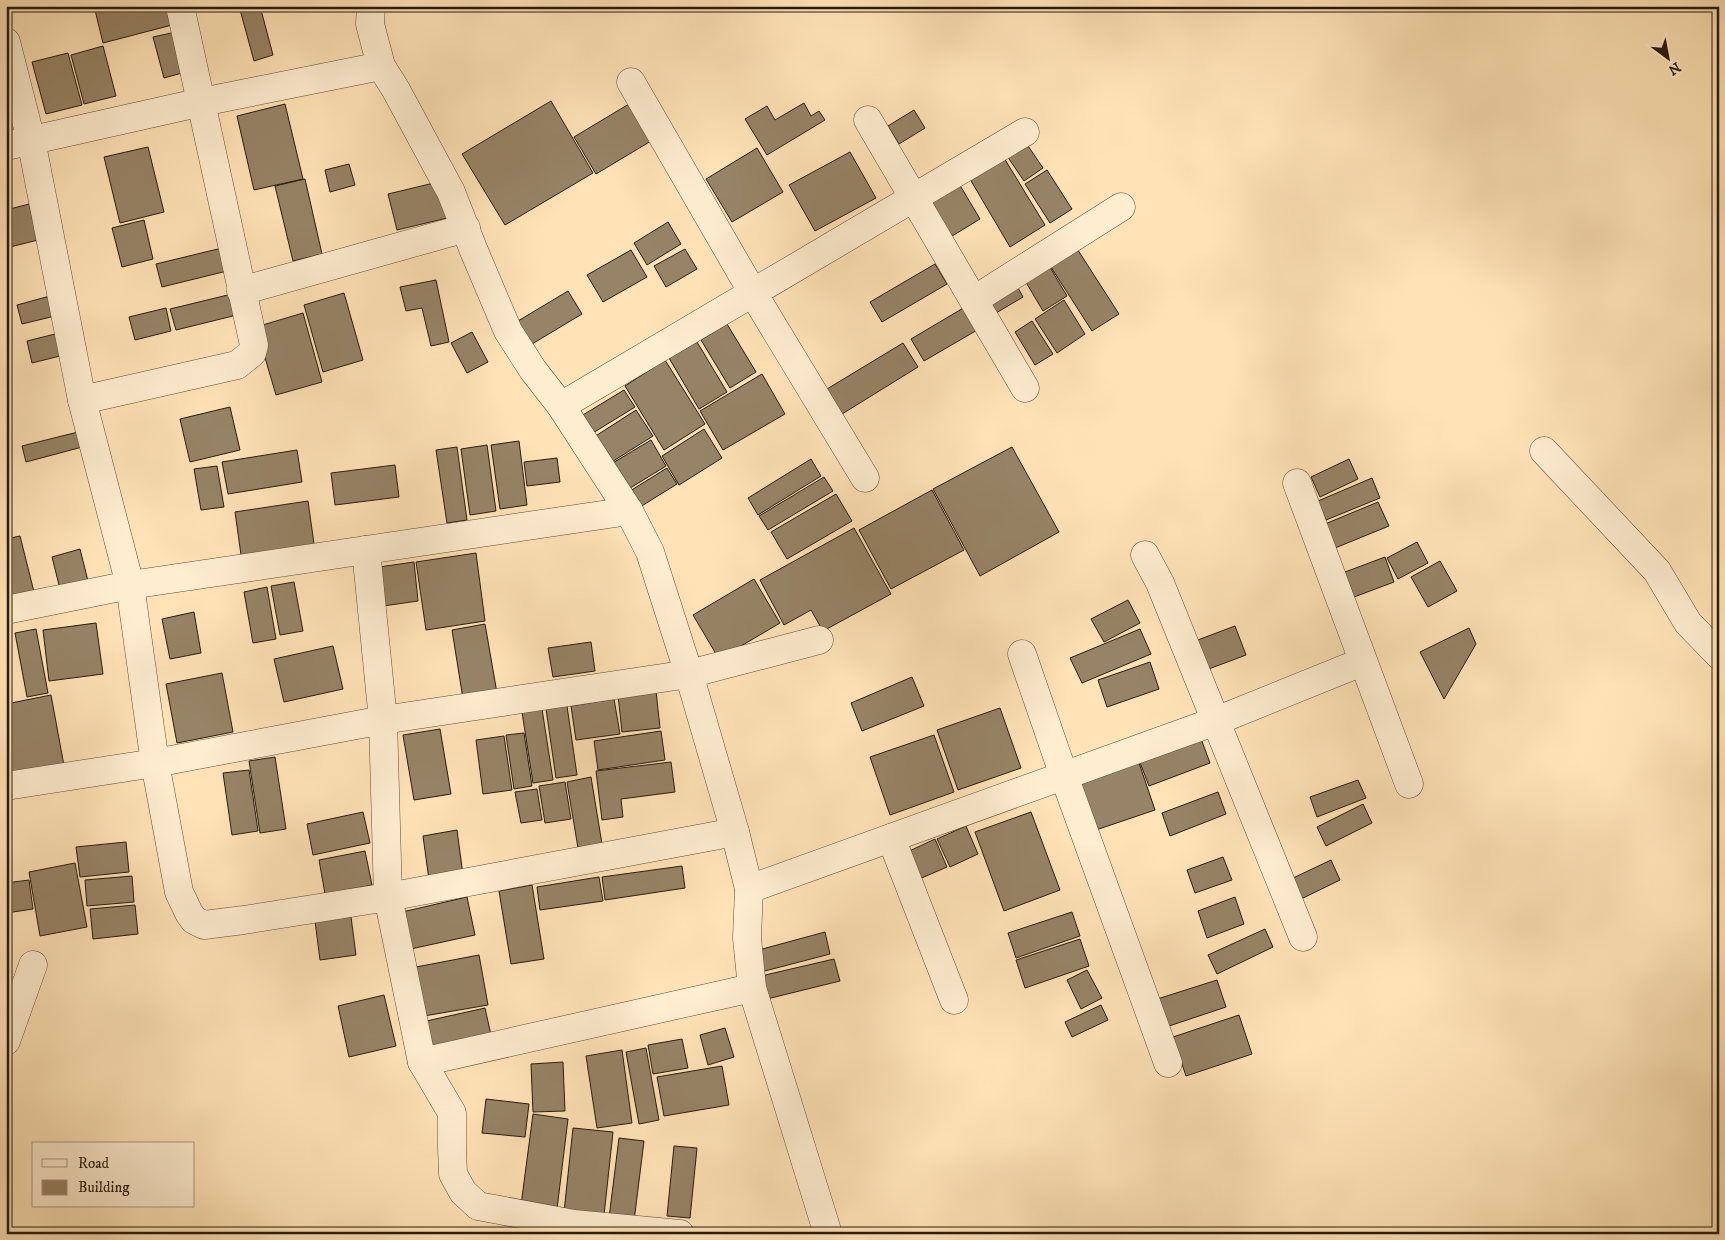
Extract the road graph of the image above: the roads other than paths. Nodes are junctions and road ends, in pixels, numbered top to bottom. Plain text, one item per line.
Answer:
1 (180, 6) edge
2 (372, 6) edge
3 (6, 42) edge
4 (381, 66) junction
5 (631, 82) dead end
6 (202, 102) junction
7 (868, 120) dead end
8 (1025, 132) dead end
9 (19, 143) edge
10 (914, 199) junction
11 (1121, 206) dead end
12 (466, 228) junction
13 (241, 291) junction
14 (753, 293) junction
15 (974, 300) junction
16 (1025, 388) dead end
17 (82, 400) junction
18 (561, 406) junction
19 (1544, 451) dead end
20 (865, 478) dead end
21 (1297, 483) dead end
22 (629, 511) junction
23 (366, 550) junction
24 (1145, 555) dead end
25 (130, 585) junction
26 (6, 610) edge
27 (820, 640) dead end
28 (1022, 654) dead end
29 (1719, 655) edge
30 (1362, 662) junction
31 (689, 674) junction
32 (383, 720) junction
33 (1216, 721) junction
34 (155, 763) junction
35 (1064, 776) junction
36 (1409, 784) dead end
37 (6, 786) edge
38 (736, 832) junction
39 (891, 838) junction
40 (749, 889) junction
41 (388, 897) junction
42 (1303, 937) dead end
43 (33, 965) dead end
44 (752, 988) junction
45 (954, 1000) dead end
46 (6, 1041) edge
47 (422, 1062) junction
48 (1168, 1063) dead end
49 (574, 1229) edge
50 (680, 1234) edge
51 (828, 1234) edge

1 - 6 street
2 - 4 street
3 - 9 street
4 - 6 street
4 - 12 street
5 - 14 street
6 - 9 street
6 - 13 street
7 - 10 street
8 - 10 street
9 - 17 street
10 - 14 street
10 - 15 street
11 - 15 street
12 - 13 street
12 - 18 street
13 - 17 street
14 - 18 street
14 - 20 street
15 - 16 street
17 - 25 street
18 - 22 street
19 - 29 street
21 - 30 street
22 - 23 street
22 - 31 street
23 - 25 street
23 - 32 street
24 - 33 street
25 - 26 street
25 - 34 street
27 - 31 street
28 - 35 street
30 - 33 street
30 - 36 street
31 - 32 street
31 - 38 street
32 - 34 street
32 - 41 street
33 - 35 street
33 - 42 street
34 - 37 street
34 - 41 street
35 - 39 street
35 - 48 street
38 - 40 street
38 - 41 street
39 - 40 street
39 - 45 street
40 - 44 street
41 - 47 street
43 - 46 street
44 - 47 street
44 - 51 street
47 - 49 street
49 - 50 street

